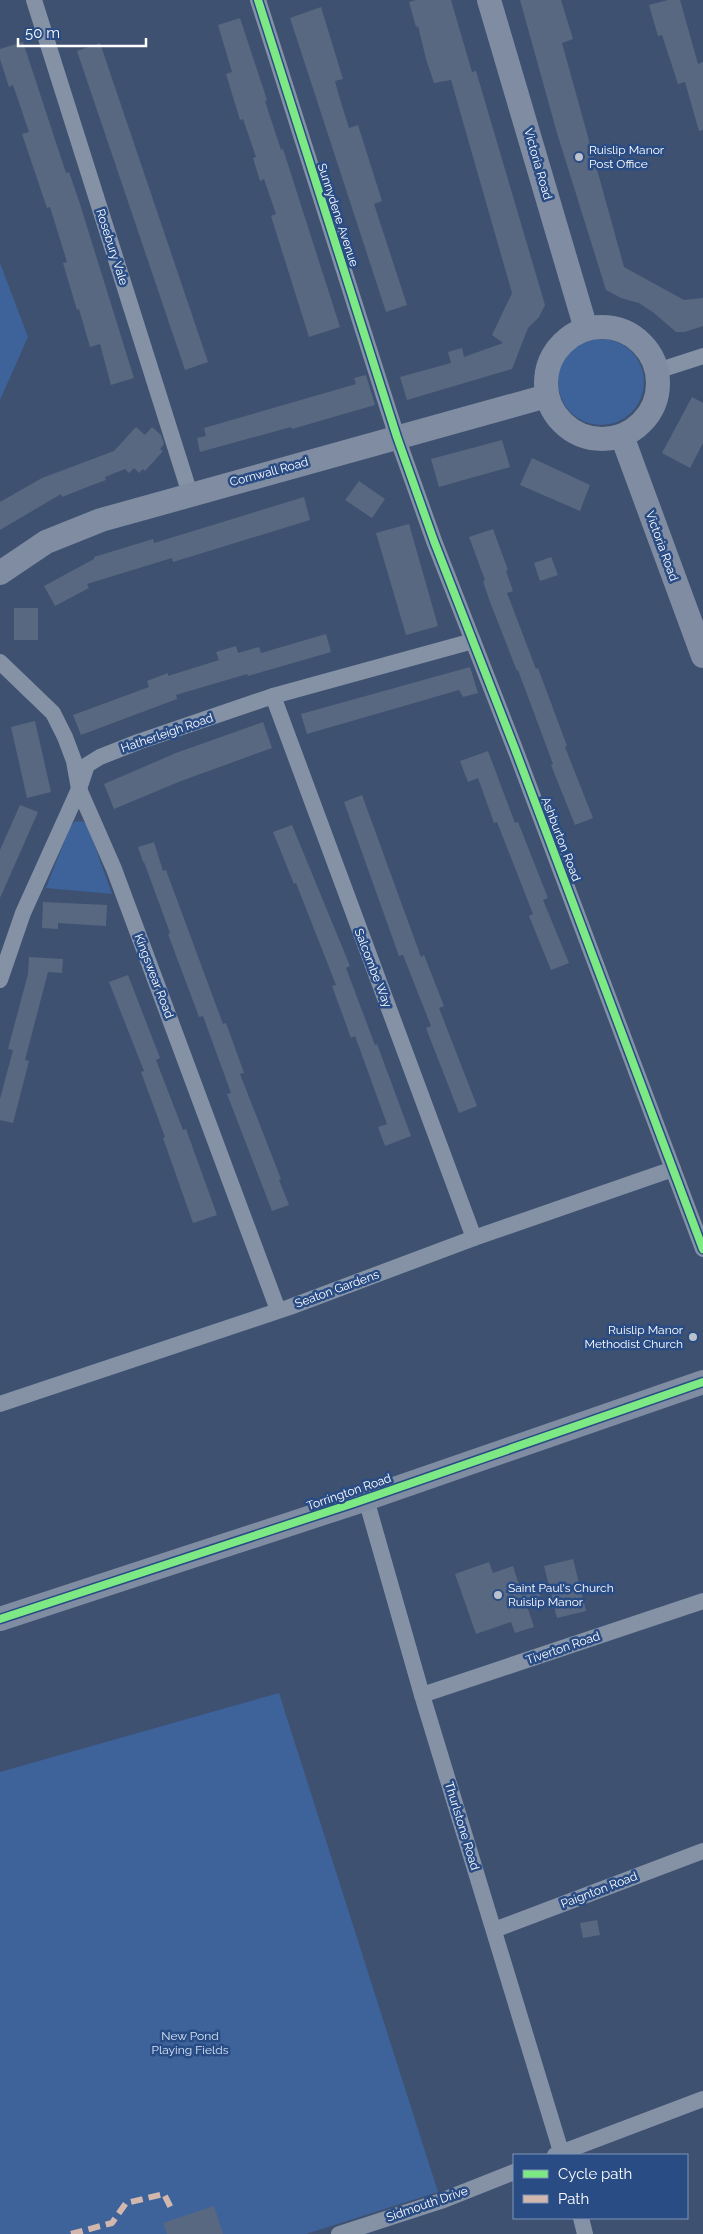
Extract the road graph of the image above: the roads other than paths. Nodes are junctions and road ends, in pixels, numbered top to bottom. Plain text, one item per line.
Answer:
1 (34, 0) edge
2 (258, 0) edge
3 (489, 0) edge
4 (586, 329) junction
5 (703, 356) edge
6 (657, 371) junction
7 (547, 396) junction
8 (622, 436) junction
9 (397, 437) junction
10 (190, 494) junction
11 (0, 573) edge
12 (473, 641) junction
13 (703, 656) edge
14 (0, 662) edge
15 (273, 696) junction
16 (79, 789) junction
17 (0, 980) edge
18 (673, 1169) junction
19 (474, 1238) junction
20 (703, 1249) edge
21 (278, 1310) junction
22 (703, 1382) edge
23 (0, 1404) edge
24 (366, 1499) junction
25 (703, 1600) edge
26 (0, 1619) edge
27 (422, 1695) junction
28 (703, 1851) edge
29 (494, 1930) junction
30 (703, 2098) edge
31 (560, 2154) edge
32 (513, 2172) edge
33 (580, 2219) edge
34 (340, 2234) edge
35 (585, 2234) edge

1 - 10 street, Rosebury Vale
2 - 9 street, Sunnydene Avenue
3 - 4 street, Victoria Road
4 - 6 street
4 - 7 street
5 - 6 street
6 - 8 street
7 - 8 street
7 - 9 street, Cornwall Road
8 - 13 street, Victoria Road
9 - 10 street, Cornwall Road
9 - 12 street, Ashburton Road
10 - 11 street, Cornwall Road
12 - 15 street, Hatherleigh Road
12 - 18 street, Ashburton Road
14 - 16 street, Kingswear Road
15 - 16 street, Hatherleigh Road
15 - 19 street, Salcombe Way
16 - 17 street, Hatherleigh Road
16 - 21 street, Kingswear Road
18 - 19 street, Seaton Gardens
18 - 20 street, Ashburton Road
19 - 21 street, Seaton Gardens
21 - 23 street, Seaton Gardens
22 - 24 street, Torrington Road
24 - 26 street, Torrington Road
24 - 27 street, Thurlstone Road
25 - 27 street, Tiverton Road
27 - 29 street, Thurlstone Road
28 - 29 street, Paignton Road
29 - 31 street, Thurlstone Road
30 - 31 street
32 - 34 street, Sidmouth Drive
33 - 35 street

